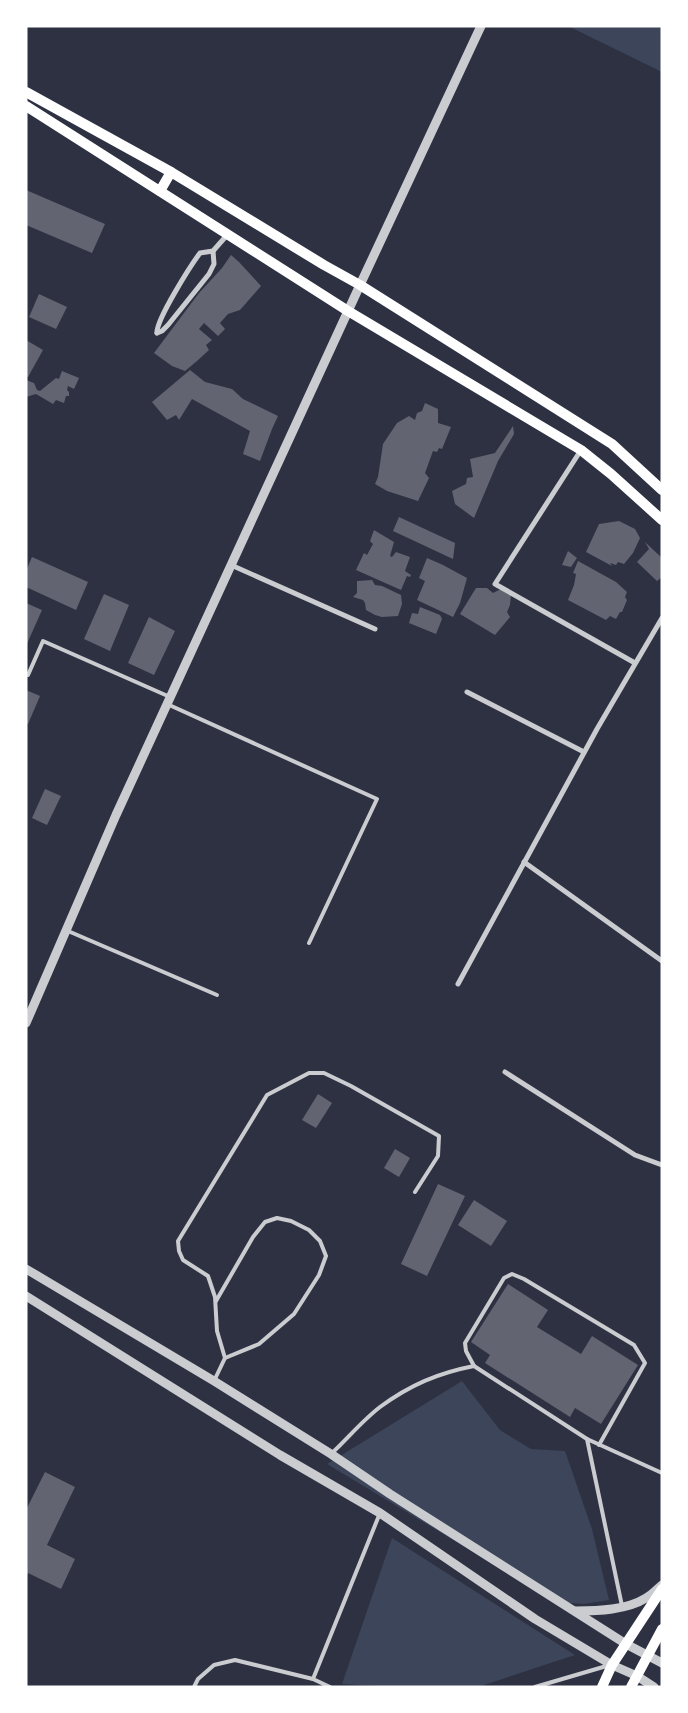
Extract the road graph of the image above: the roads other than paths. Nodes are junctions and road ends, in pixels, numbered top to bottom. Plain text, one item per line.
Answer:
1 (481, 26) edge
2 (26, 92) edge
3 (26, 106) edge
4 (171, 172) junction
5 (160, 191) junction
6 (228, 234) junction
7 (213, 251) junction
8 (360, 285) junction
9 (348, 311) junction
10 (581, 450) junction
11 (662, 490) edge
12 (662, 520) edge
13 (231, 565) junction
14 (662, 618) edge
15 (375, 629) dead end
16 (635, 663) junction
17 (28, 675) dead end
18 (467, 692) dead end
19 (169, 700) junction
20 (584, 752) junction
21 (524, 862) junction
22 (66, 930) junction
23 (310, 943) dead end
24 (662, 961) edge
25 (458, 984) dead end
26 (217, 995) dead end
27 (26, 1022) edge
28 (505, 1072) dead end
29 (662, 1165) edge
30 (415, 1192) dead end
31 (26, 1269) edge
32 (26, 1296) edge
33 (216, 1302) junction
34 (226, 1358) junction
35 (474, 1366) junction
36 (214, 1381) junction
37 (587, 1439) junction
38 (599, 1445) junction
39 (331, 1454) junction
40 (662, 1473) edge
41 (380, 1514) junction
42 (662, 1585) edge
43 (662, 1589) edge
44 (622, 1606) junction
45 (575, 1611) junction
46 (662, 1629) edge
47 (626, 1644) junction
48 (648, 1655) junction
49 (662, 1663) edge
50 (612, 1665) junction
51 (637, 1676) junction
52 (313, 1679) junction
53 (194, 1687) edge
54 (330, 1687) edge
55 (534, 1687) edge
56 (602, 1687) edge
57 (632, 1687) edge
58 (654, 1687) edge

1 - 8 street
2 - 4 main road
3 - 5 main road
4 - 5 main road
4 - 8 main road
5 - 6 main road
6 - 7 street
6 - 9 main road
7 - 7 street
8 - 9 street
8 - 11 main road
9 - 10 main road
9 - 13 street
10 - 12 main road
10 - 16 street
13 - 15 street
13 - 19 street
14 - 16 street
16 - 20 street
17 - 19 lane
18 - 20 street
19 - 22 street
19 - 23 lane
20 - 21 street
21 - 24 street
21 - 25 street
22 - 26 lane
22 - 27 street
28 - 29 street
30 - 33 lane
31 - 36 street
32 - 41 street
33 - 34 lane
33 - 34 lane
34 - 36 lane
35 - 37 lane
35 - 38 lane
35 - 39 lane
36 - 39 street
37 - 38 lane
37 - 44 lane
38 - 40 lane
39 - 45 street
41 - 50 street
41 - 52 lane
42 - 44 street
43 - 47 main road
44 - 45 street
45 - 47 street
46 - 48 main road
47 - 48 street
47 - 50 main road
48 - 49 street
48 - 51 main road
50 - 51 street
50 - 55 lane
50 - 56 main road
51 - 57 main road
51 - 58 street
52 - 53 lane
52 - 54 lane

